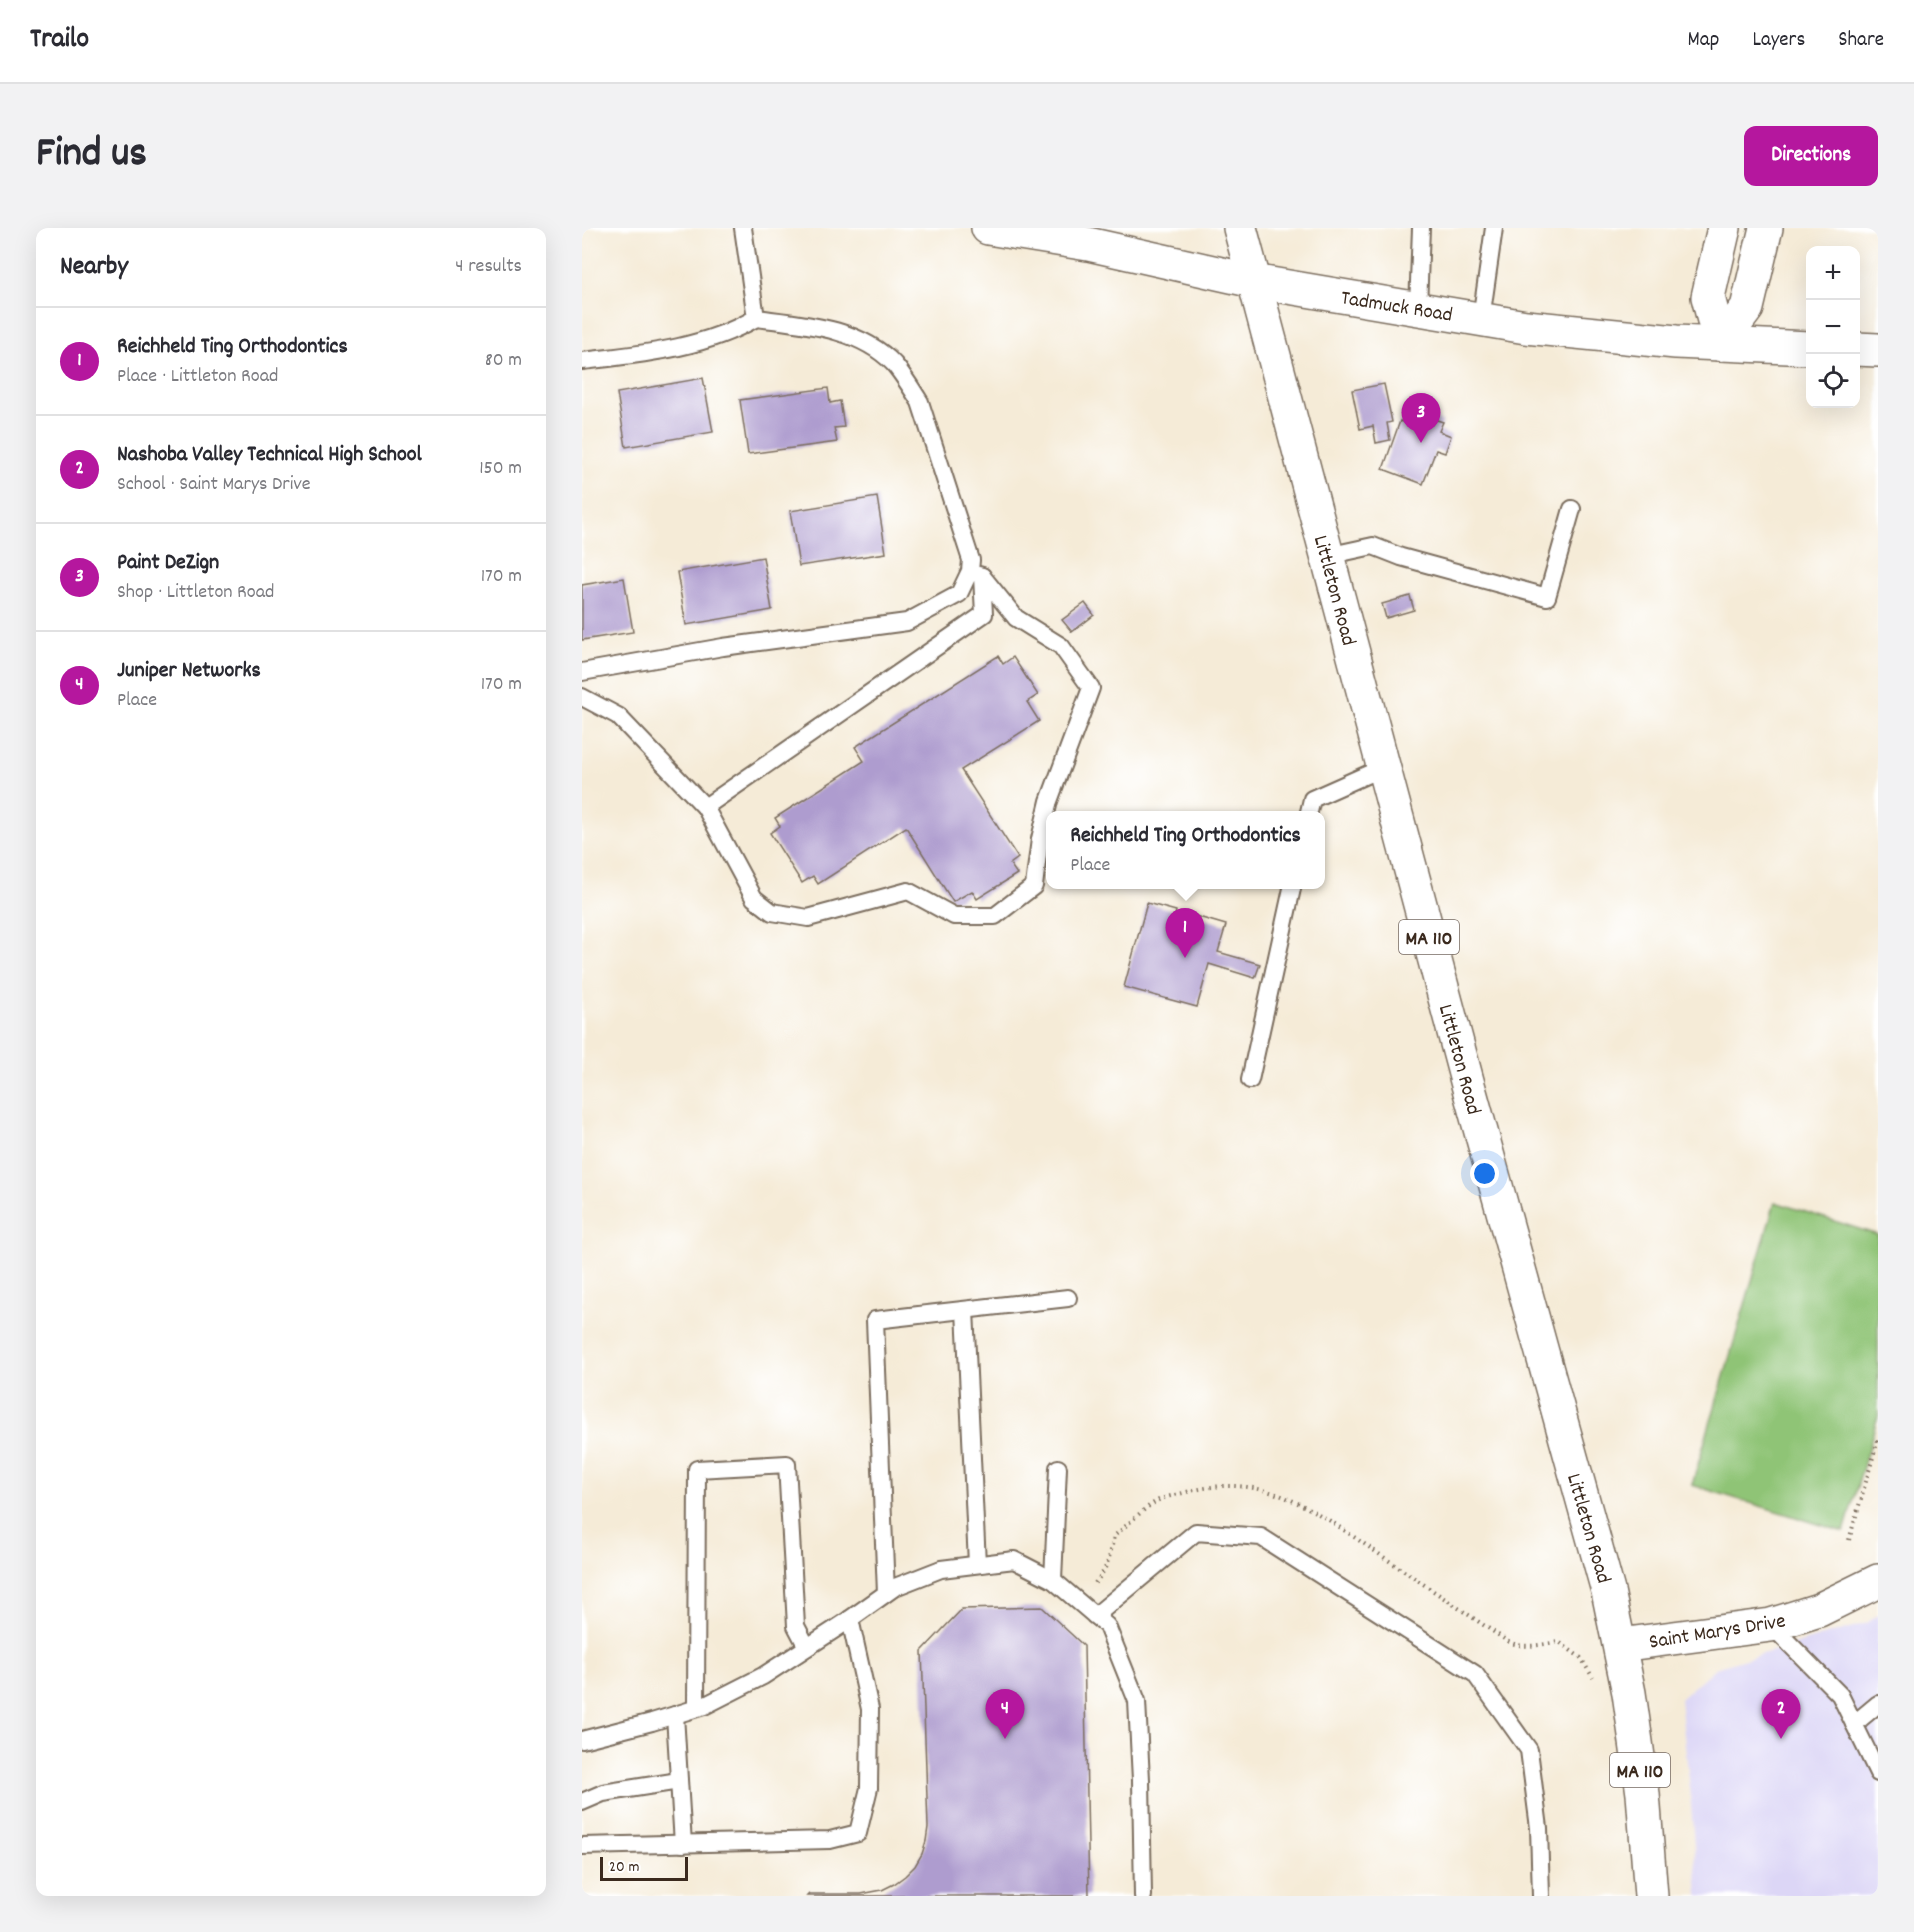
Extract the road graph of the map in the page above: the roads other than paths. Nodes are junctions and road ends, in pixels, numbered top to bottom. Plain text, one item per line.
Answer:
1 (743, 228) edge
2 (1240, 228) edge
3 (1421, 228) edge
4 (1494, 228) edge
5 (1724, 228) edge
6 (1766, 228) edge
7 (997, 229) edge
8 (1253, 281) junction
9 (1418, 308) junction
10 (756, 318) junction
11 (1481, 319) junction
12 (1720, 344) junction
13 (1806, 348) edge
14 (1860, 349) edge
15 (1878, 350) edge
16 (582, 361) edge
17 (1572, 509) dead end
18 (1327, 556) junction
19 (976, 573) junction
20 (582, 672) edge
21 (582, 697) edge
22 (1384, 767) junction
23 (705, 807) junction
24 (1047, 811) edge
25 (1309, 811) edge
26 (1046, 814) edge
27 (1292, 889) edge
28 (1250, 1080) dead end
29 (1068, 1298) dead end
30 (965, 1310) junction
31 (1058, 1468) dead end
32 (977, 1564) junction
33 (1053, 1580) junction
34 (1878, 1581) edge
35 (886, 1593) junction
36 (1095, 1616) junction
37 (850, 1619) junction
38 (1772, 1625) junction
39 (1620, 1646) junction
40 (807, 1647) junction
41 (1878, 1704) edge
42 (696, 1708) junction
43 (675, 1715) junction
44 (1854, 1724) junction
45 (582, 1740) edge
46 (1878, 1773) edge
47 (679, 1780) junction
48 (582, 1802) edge
49 (683, 1844) junction
50 (582, 1846) edge
51 (1143, 1896) edge
52 (1541, 1896) edge
53 (1651, 1896) edge

1 - 10 lane
2 - 8 main road, Littleton Road / MA 110
3 - 9 lane
4 - 11 lane
5 - 12 main road
6 - 12 main road
7 - 8 main road, Tadmuck Road
8 - 9 main road, Tadmuck Road
8 - 18 main road, Littleton Road / MA 110
9 - 11 main road, Tadmuck Road
10 - 16 lane
10 - 19 lane
11 - 12 main road, Tadmuck Road
12 - 13 main road, Tadmuck Road
14 - 15 main road
17 - 18 lane
18 - 22 main road, Littleton Road / MA 110
19 - 20 lane
19 - 23 lane
19 - 24 lane
21 - 23 lane
22 - 25 lane
22 - 39 main road, Littleton Road / MA 110
23 - 26 lane
27 - 28 lane
29 - 30 lane
30 - 32 lane
30 - 35 lane
31 - 33 lane
32 - 33 lane
32 - 35 lane
33 - 36 lane
34 - 38 main road, Saint Marys Drive
35 - 37 lane
36 - 51 lane
36 - 52 lane
37 - 40 lane
37 - 49 lane
38 - 39 main road, Saint Marys Drive
38 - 44 lane
39 - 53 main road, Littleton Road / MA 110
40 - 42 lane
40 - 42 lane
41 - 44 lane
42 - 43 lane
43 - 45 lane
43 - 47 lane
44 - 46 lane
47 - 48 lane
47 - 49 lane
49 - 50 lane

